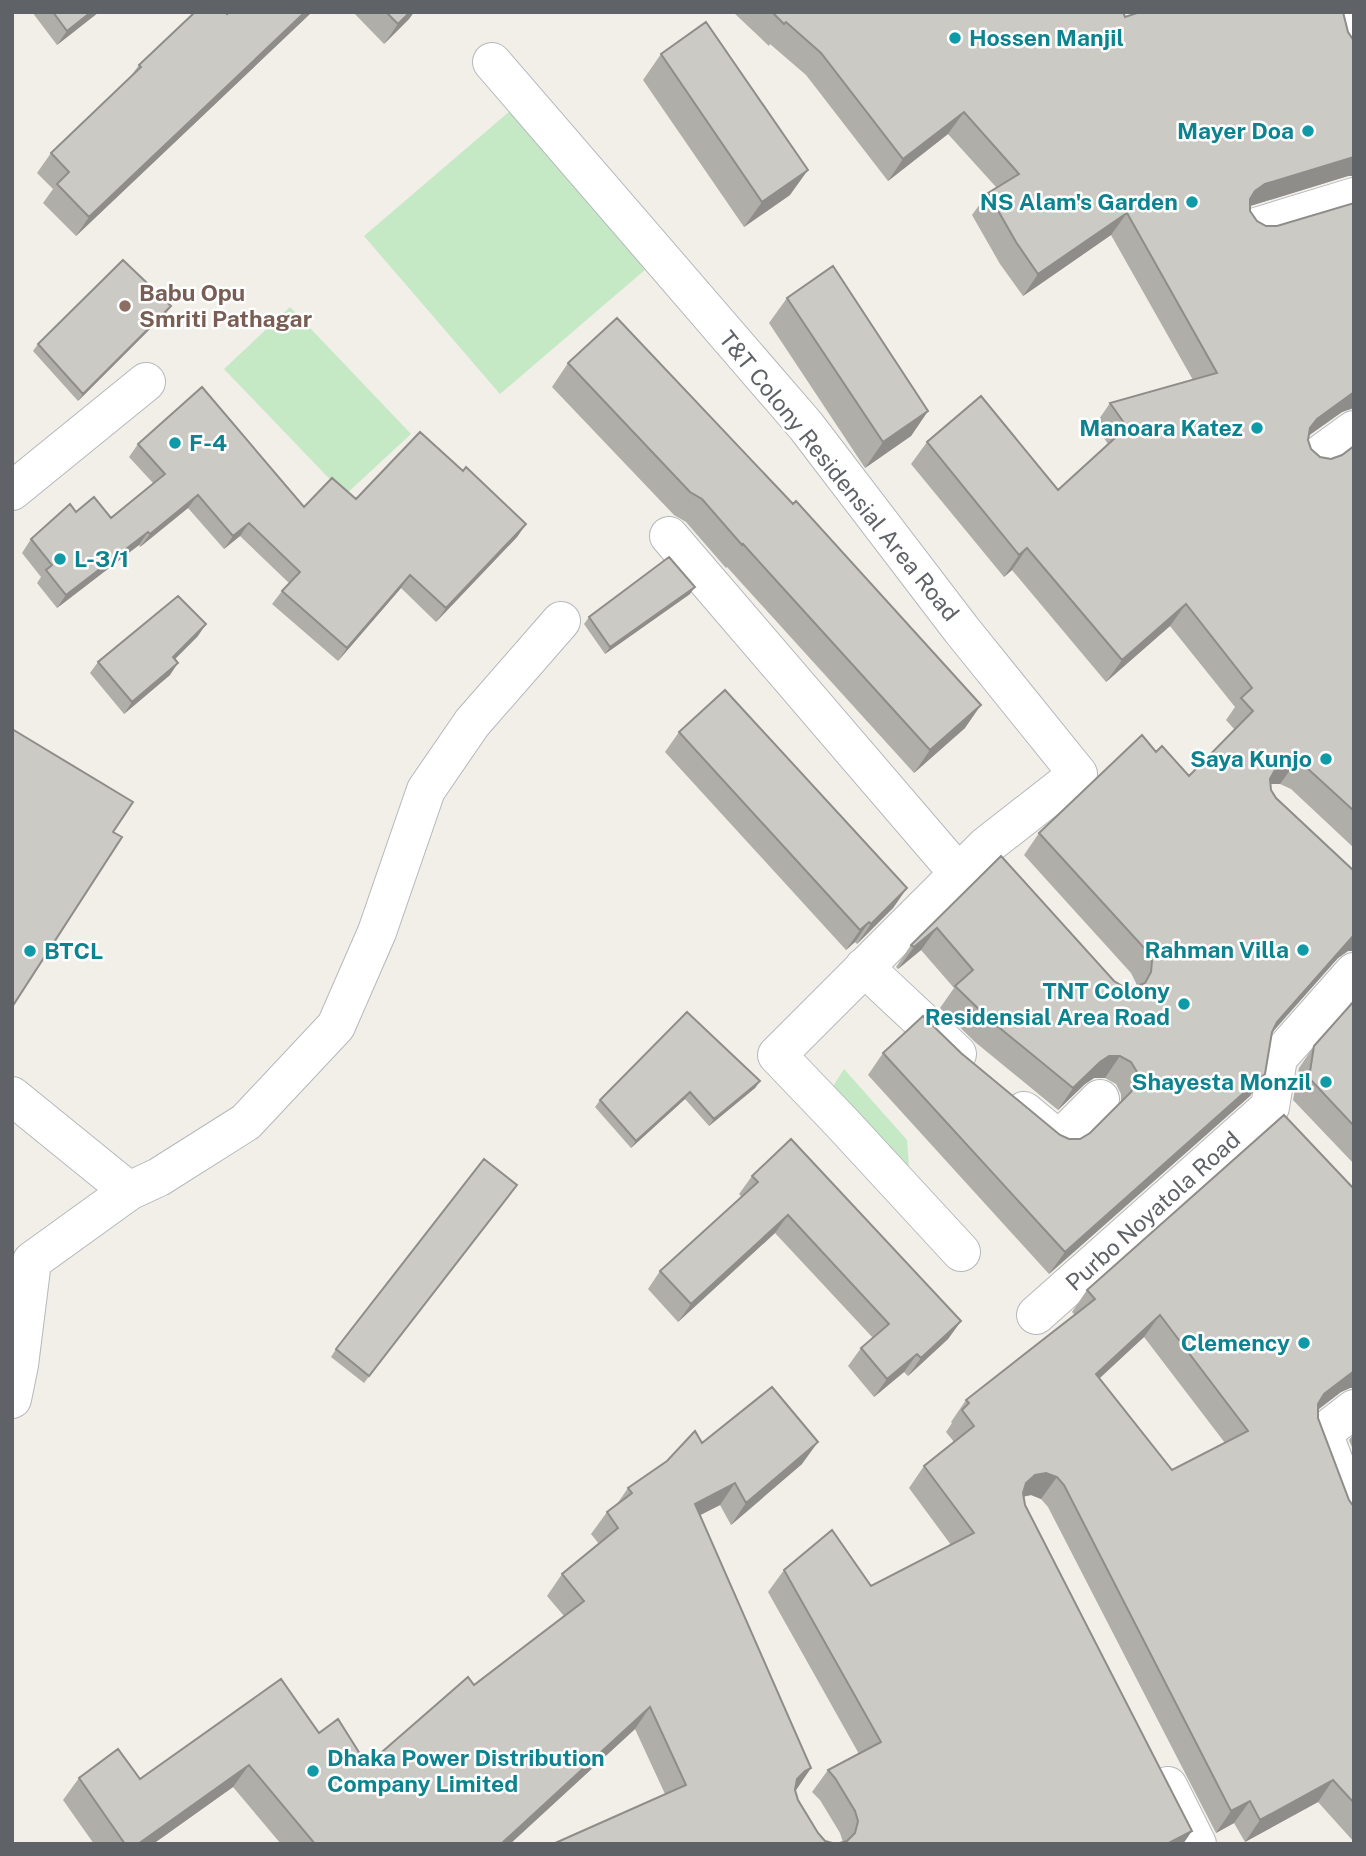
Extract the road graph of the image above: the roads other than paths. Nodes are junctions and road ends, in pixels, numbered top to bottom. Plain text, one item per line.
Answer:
1 (1345, 12) edge
2 (1354, 48) edge
3 (492, 62) dead end
4 (1354, 197) edge
5 (1256, 227) edge
6 (146, 382) dead end
7 (1354, 430) edge
8 (1314, 459) edge
9 (12, 491) edge
10 (669, 536) dead end
11 (561, 621) dead end
12 (959, 874) junction
13 (864, 967) junction
14 (1354, 972) edge
15 (12, 1096) edge
16 (1100, 1099) edge
17 (1270, 1107) junction
18 (1298, 1137) edge
19 (129, 1191) junction
20 (961, 1252) dead end
21 (1036, 1315) dead end
22 (12, 1399) edge
23 (1354, 1409) edge
24 (1354, 1514) edge
25 (1153, 1758) edge
26 (1197, 1844) edge

1 - 2 street
3 - 12 street, T&T Colony Residensial Area Road
4 - 5 street
6 - 9 street
7 - 8 street
10 - 12 street
11 - 19 street
12 - 13 street, T&T Colony Residensial Area Road
13 - 16 street
13 - 20 street, T&T Colony Residensial Area Road
14 - 17 street
15 - 19 street
17 - 18 street
17 - 21 street, Purbo Noyatola Road
19 - 22 street
23 - 24 street
25 - 26 street

